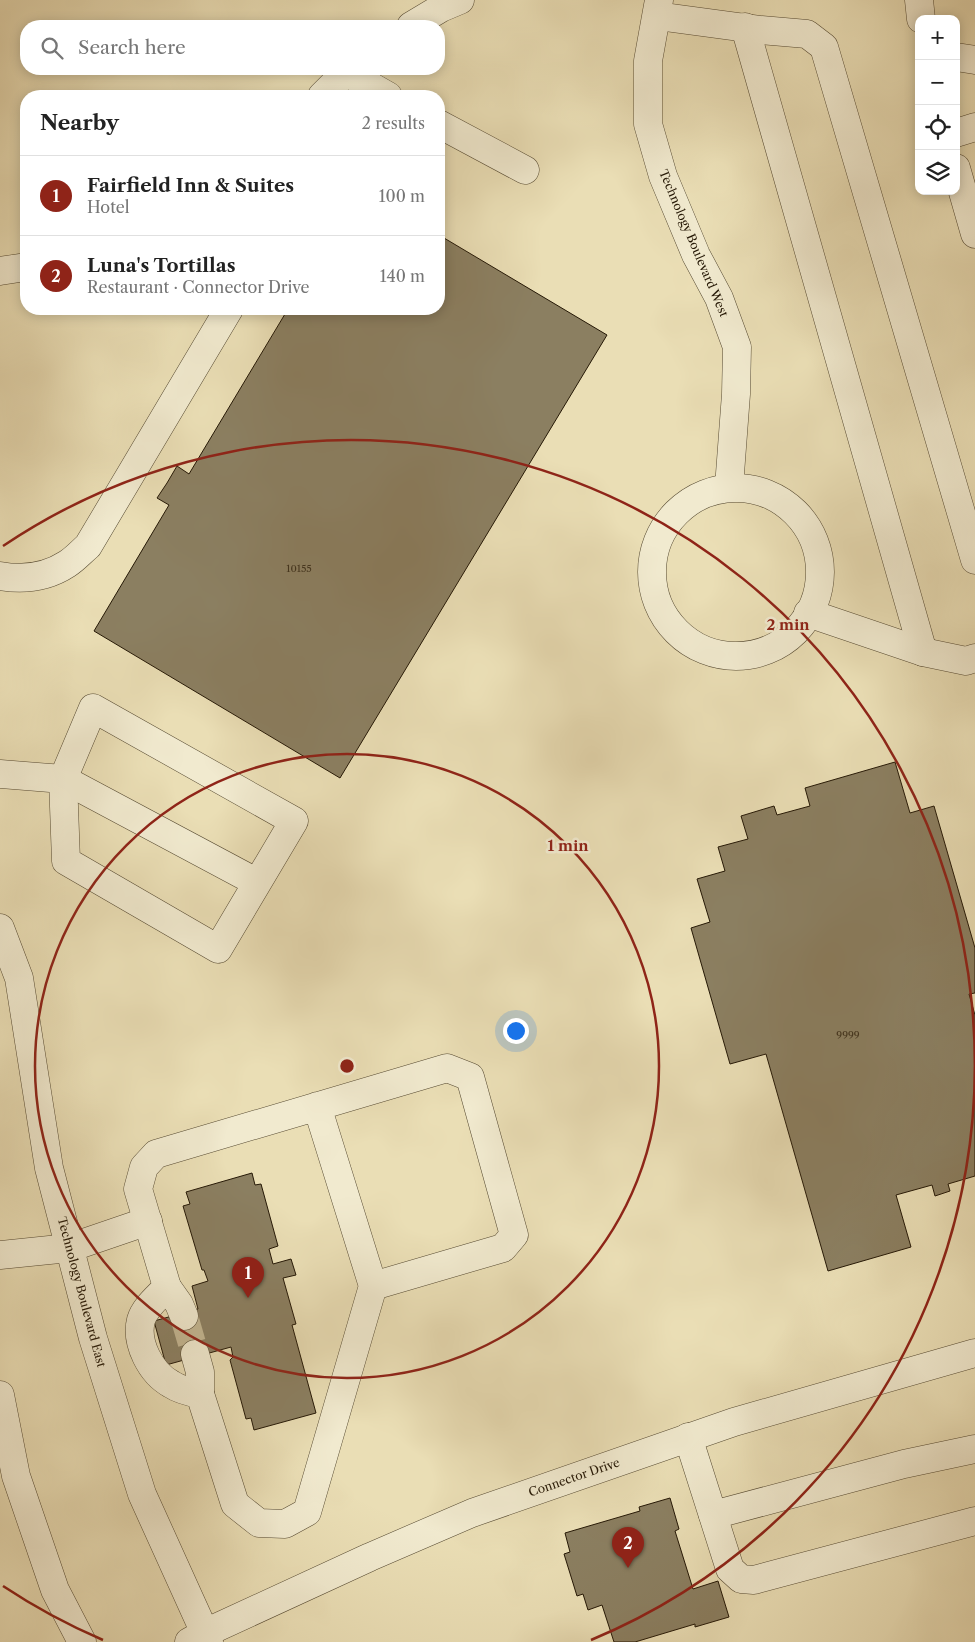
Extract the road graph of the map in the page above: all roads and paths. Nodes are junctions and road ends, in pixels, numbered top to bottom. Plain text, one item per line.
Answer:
1 (460, 0) edge
2 (919, 0) edge
3 (658, 8) edge
4 (921, 15) edge
5 (421, 20) edge
6 (745, 27) junction
7 (960, 58) edge
8 (975, 60) edge
9 (343, 75) edge
10 (356, 75) edge
11 (328, 90) edge
12 (379, 90) edge
13 (445, 127) edge
14 (975, 127) edge
15 (960, 132) edge
16 (525, 170) dead end
17 (960, 182) edge
18 (975, 234) edge
19 (20, 268) edge
20 (0, 270) edge
21 (226, 315) edge
22 (729, 487) junction
23 (975, 560) edge
24 (0, 576) edge
25 (808, 613) junction
26 (923, 652) junction
27 (975, 658) edge
28 (0, 774) edge
29 (63, 779) junction
30 (256, 882) junction
31 (0, 928) edge
32 (317, 1106) junction
33 (148, 1221) junction
34 (68, 1248) junction
35 (0, 1255) edge
36 (167, 1286) junction
37 (373, 1286) junction
38 (184, 1316) tunnel mouth
39 (975, 1353) edge
40 (195, 1354) tunnel mouth
41 (200, 1394) junction
42 (0, 1395) edge
43 (688, 1438) junction
44 (975, 1449) edge
45 (713, 1515) junction
46 (975, 1521) edge
47 (201, 1639) edge
48 (82, 1642) edge

1 - 5 street
2 - 4 street
3 - 6 street
3 - 22 street, Technology Boulevard West
6 - 23 street
6 - 26 street
7 - 8 street
9 - 11 street
10 - 12 street
13 - 16 street
14 - 15 street
17 - 18 street
19 - 20 street
21 - 24 street
22 - 25 street
22 - 25 street
25 - 26 street
26 - 27 street
28 - 29 street
29 - 30 street
29 - 30 street
29 - 30 street
31 - 34 street, Technology Boulevard East
32 - 33 street
32 - 37 street
32 - 37 street
33 - 34 street
33 - 36 street
34 - 35 street
34 - 47 street, Technology Boulevard East
36 - 38 street
36 - 41 street
37 - 41 street
39 - 43 street, Connector Drive
40 - 41 street
42 - 48 street
43 - 45 street
43 - 47 street, Connector Drive
44 - 45 street
45 - 46 street

